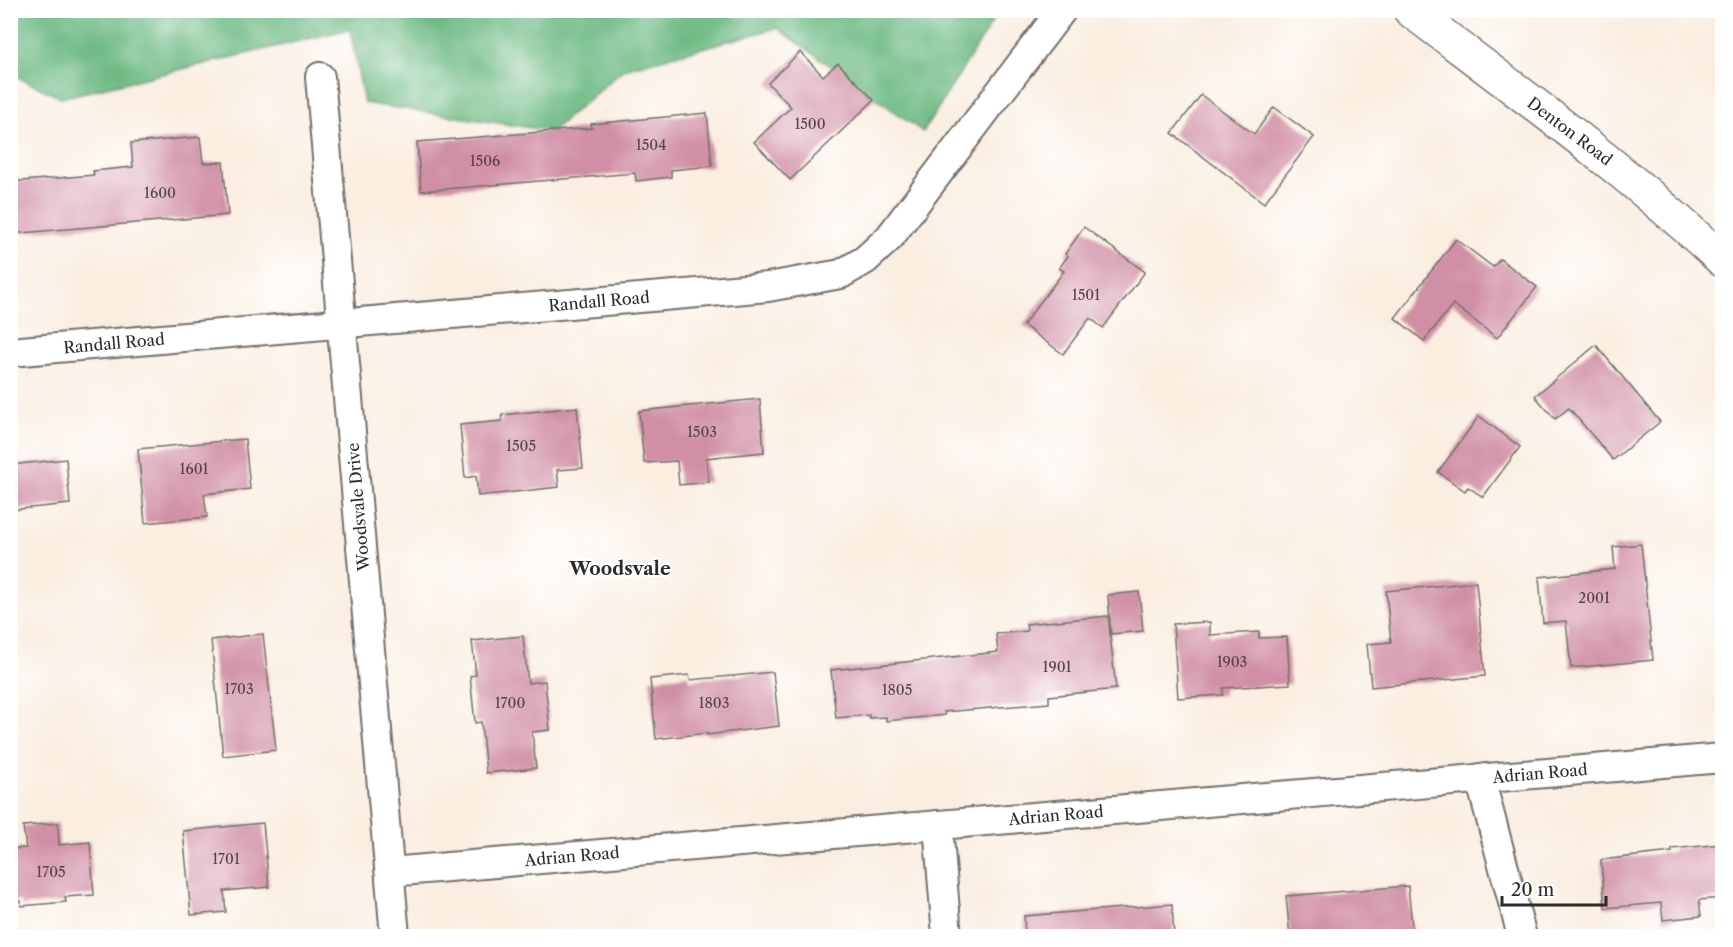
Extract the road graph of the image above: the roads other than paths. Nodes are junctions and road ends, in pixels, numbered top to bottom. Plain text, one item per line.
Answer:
1 (1062, 10) edge
2 (1410, 10) edge
3 (320, 77) dead end
4 (1722, 260) edge
5 (341, 323) junction
6 (10, 351) edge
7 (1722, 758) edge
8 (1480, 778) junction
9 (938, 825) junction
10 (390, 872) junction
11 (395, 936) edge
12 (947, 936) edge
13 (1522, 936) edge

1 - 5 street, Randall Road
2 - 4 street, Denton Road
3 - 5 street, Woodsvale Drive
5 - 6 street, Randall Road
5 - 10 street, Woodsvale Drive
7 - 8 street, Adrian Road
8 - 9 street, Adrian Road
8 - 13 street
9 - 10 street, Adrian Road
9 - 12 street
10 - 11 street, Woodsvale Drive

